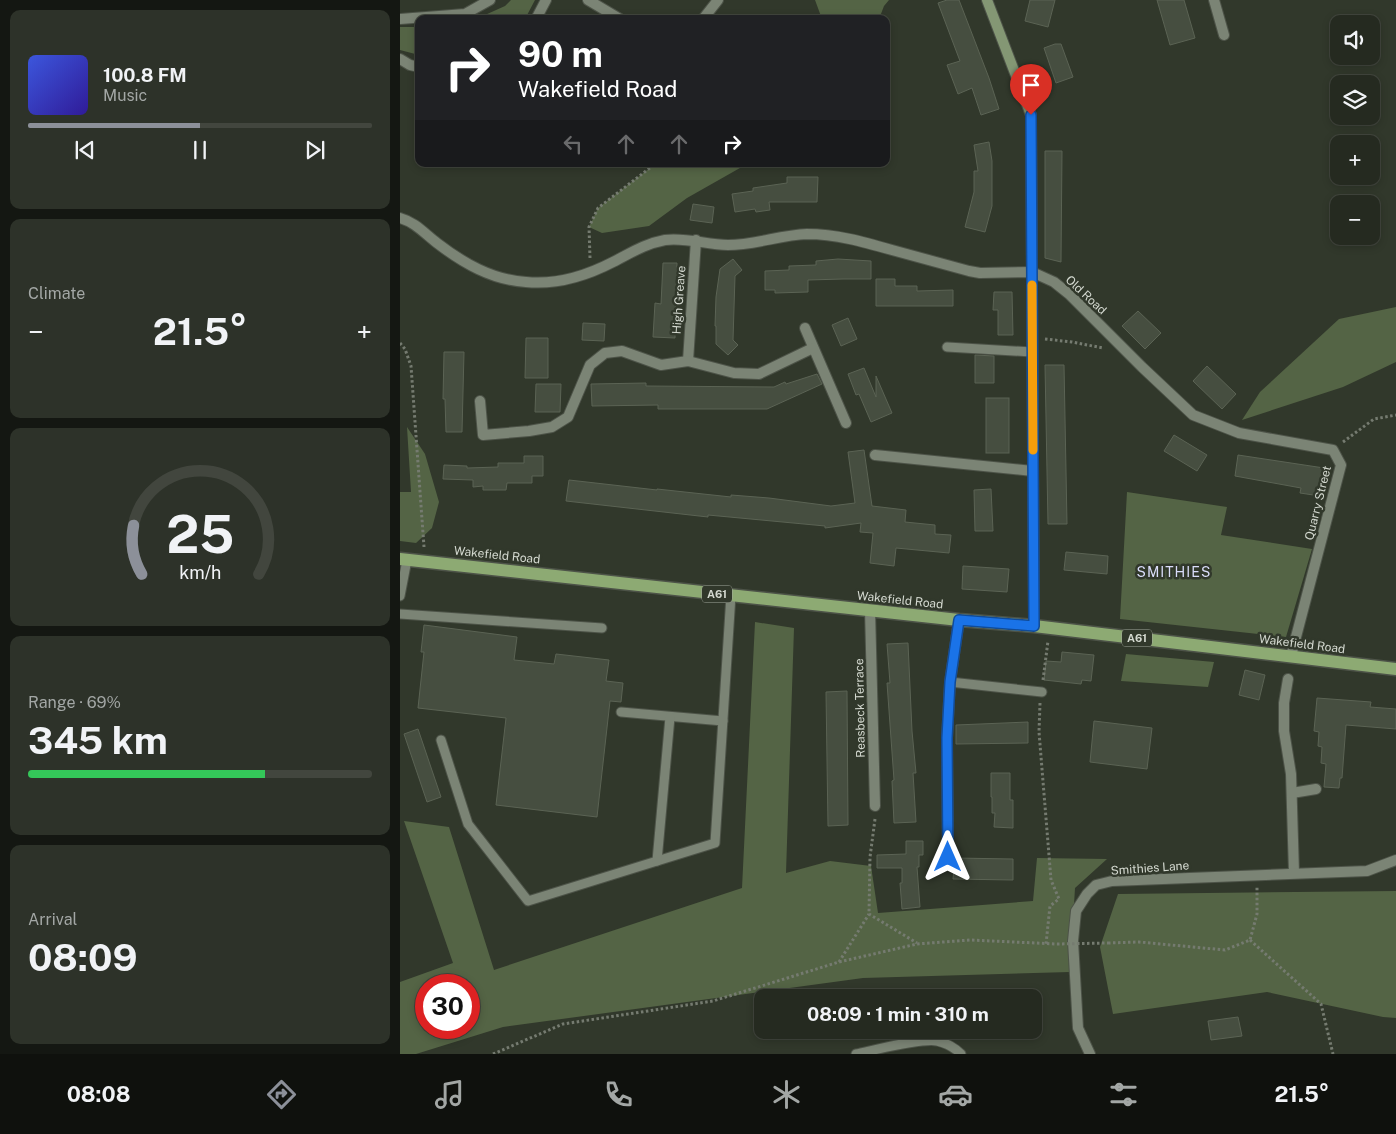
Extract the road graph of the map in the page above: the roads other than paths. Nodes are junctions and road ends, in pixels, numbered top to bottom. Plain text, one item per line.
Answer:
1 (490, 0) edge
2 (546, 0) edge
3 (588, 0) edge
4 (718, 0) edge
5 (987, 0) edge
6 (1214, 0) edge
7 (452, 15) edge
8 (538, 15) edge
9 (613, 15) edge
10 (706, 15) edge
11 (415, 18) edge
12 (400, 19) edge
13 (1224, 35) dead end
14 (400, 59) edge
15 (415, 66) edge
16 (400, 218) edge
17 (696, 240) junction
18 (1032, 272) junction
19 (804, 328) dead end
20 (947, 347) dead end
21 (813, 348) junction
22 (1032, 352) junction
23 (688, 361) junction
24 (480, 401) dead end
25 (846, 423) dead end
26 (1239, 433) joint
27 (875, 455) dead end
28 (1033, 471) junction
29 (404, 559) edge
30 (731, 595) junction
31 (400, 596) edge
32 (870, 610) junction
33 (400, 614) edge
34 (959, 620) junction
35 (1034, 626) junction
36 (602, 628) dead end
37 (1291, 656) junction
38 (1396, 669) edge
39 (1288, 678) dead end
40 (950, 682) junction
41 (1042, 692) road end
42 (621, 712) dead end
43 (670, 717) junction
44 (723, 721) junction
45 (441, 740) dead end
46 (1316, 789) dead end
47 (1292, 793) junction
48 (875, 806) road end
49 (948, 857) dead end
50 (1396, 860) edge
51 (657, 861) junction
52 (1294, 873) junction
53 (856, 1054) edge
54 (961, 1054) edge
55 (1090, 1054) edge

1 - 7 street
2 - 8 street
3 - 9 street
4 - 10 street
5 - 18 main road
6 - 13 street
11 - 12 street
14 - 15 street
16 - 17 street, Old Road
17 - 18 street, Old Road
17 - 23 street, High Greave
18 - 22 main road
18 - 26 street, Old Road
19 - 21 street
20 - 22 lane
21 - 23 street
21 - 25 street
22 - 28 main road
23 - 24 street
26 - 37 street, Quarry Street
27 - 28 street
28 - 35 main road
29 - 30 main road, Wakefield Road / A61
29 - 31 lane
30 - 32 main road, Wakefield Road / A61
30 - 44 lane
32 - 34 main road, Wakefield Road / A61
32 - 48 street, Reasbeck Terrace
33 - 36 lane
34 - 35 main road, Wakefield Road / A61
34 - 40 street
35 - 37 main road, Wakefield Road / A61
37 - 38 main road, Wakefield Road / A61
39 - 47 street
40 - 41 lane
40 - 49 street
42 - 43 lane
43 - 44 lane
43 - 51 lane
44 - 51 lane
45 - 51 lane
46 - 47 street
47 - 52 street
50 - 52 street, Smithies Lane
52 - 55 street, Smithies Lane
53 - 54 lane

